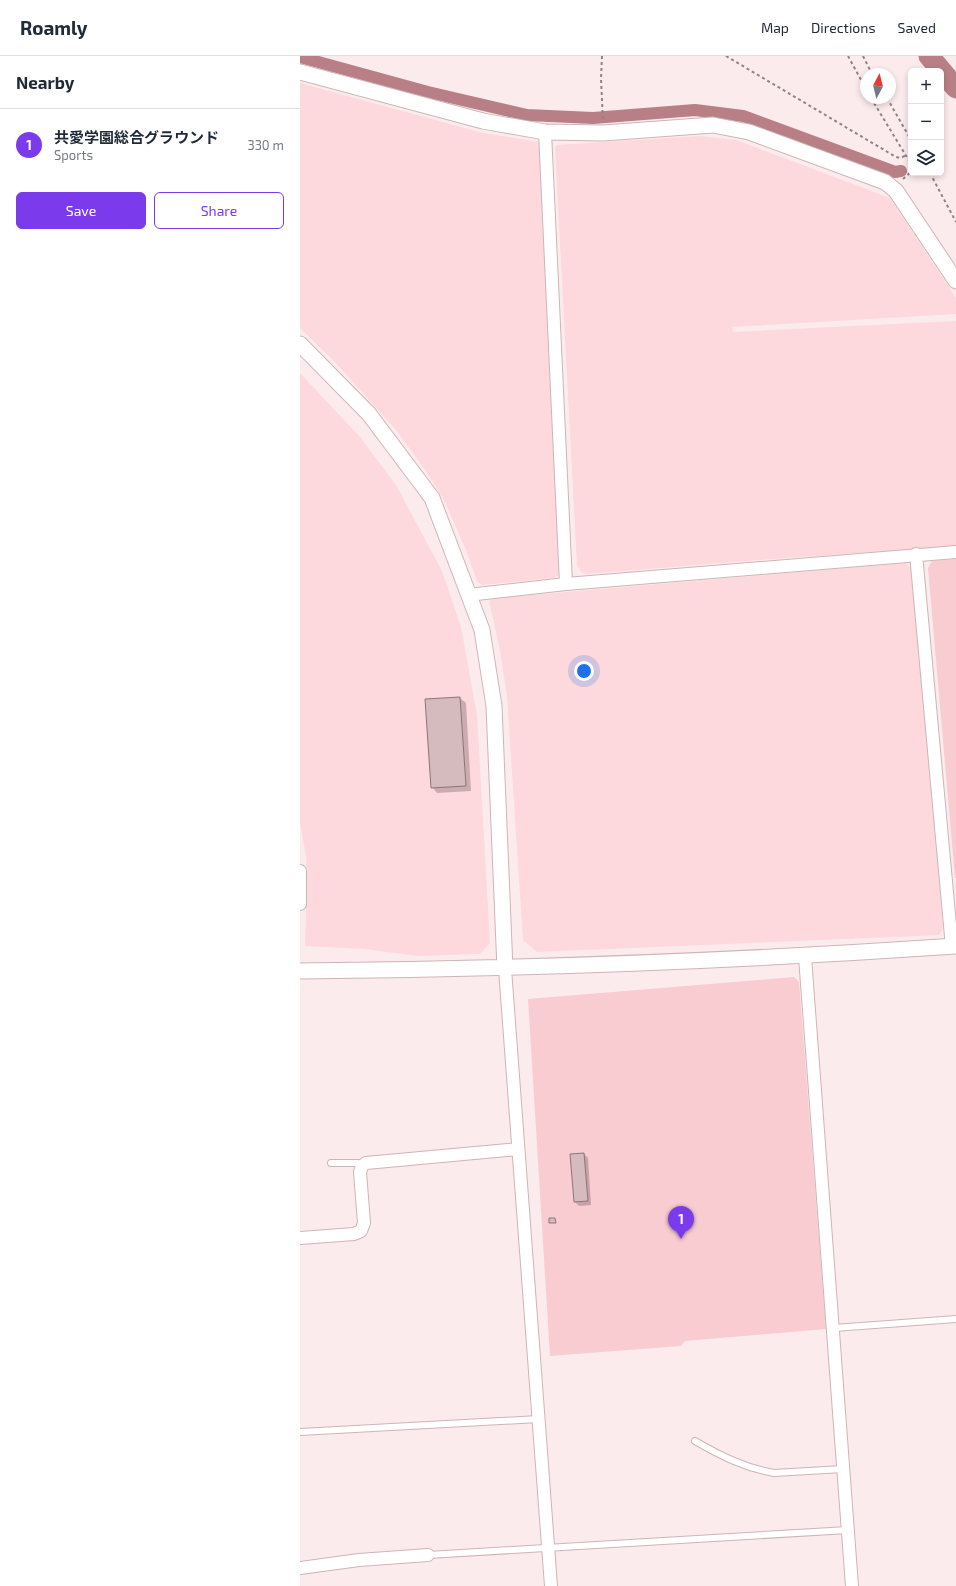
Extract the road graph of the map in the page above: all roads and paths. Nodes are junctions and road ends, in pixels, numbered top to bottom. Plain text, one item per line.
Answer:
1 (602, 56) edge
2 (726, 56) edge
3 (848, 56) edge
4 (863, 56) edge
5 (869, 68) edge
6 (300, 72) edge
7 (860, 78) edge
8 (875, 104) edge
9 (890, 104) edge
10 (545, 132) junction
11 (603, 133) junction
12 (908, 135) edge
13 (907, 155) joint
14 (932, 176) edge
15 (956, 222) edge
16 (956, 281) edge
17 (300, 344) edge
18 (956, 552) edge
19 (916, 554) junction
20 (566, 584) junction
21 (468, 595) junction
22 (300, 870) edge
23 (300, 904) edge
24 (954, 946) edge
25 (805, 957) junction
26 (505, 968) junction
27 (300, 972) edge
28 (518, 1149) junction
29 (331, 1163) dead end
30 (362, 1166) junction
31 (300, 1238) edge
32 (956, 1320) edge
33 (834, 1328) junction
34 (538, 1419) junction
35 (300, 1432) edge
36 (695, 1441) dead end
37 (843, 1469) junction
38 (848, 1530) junction
39 (549, 1548) junction
40 (428, 1555) joint
41 (300, 1568) edge
42 (551, 1586) edge
43 (852, 1586) edge

1 - 11 path
2 - 13 path
3 - 7 path
4 - 5 path
6 - 10 street
8 - 13 path
9 - 12 path
10 - 11 street
10 - 20 street
11 - 16 street
14 - 15 path
17 - 21 street
18 - 19 street
19 - 20 street
19 - 24 street
20 - 21 street
21 - 26 street
22 - 23 street
24 - 25 street
25 - 26 street
25 - 33 street
26 - 27 street
26 - 28 street
28 - 30 street
28 - 34 street
29 - 30 lane
30 - 31 street
32 - 33 lane
33 - 37 street
34 - 35 lane
34 - 39 street
36 - 37 lane
37 - 38 street
38 - 39 lane
38 - 43 street
39 - 40 lane
39 - 42 street
40 - 41 street

